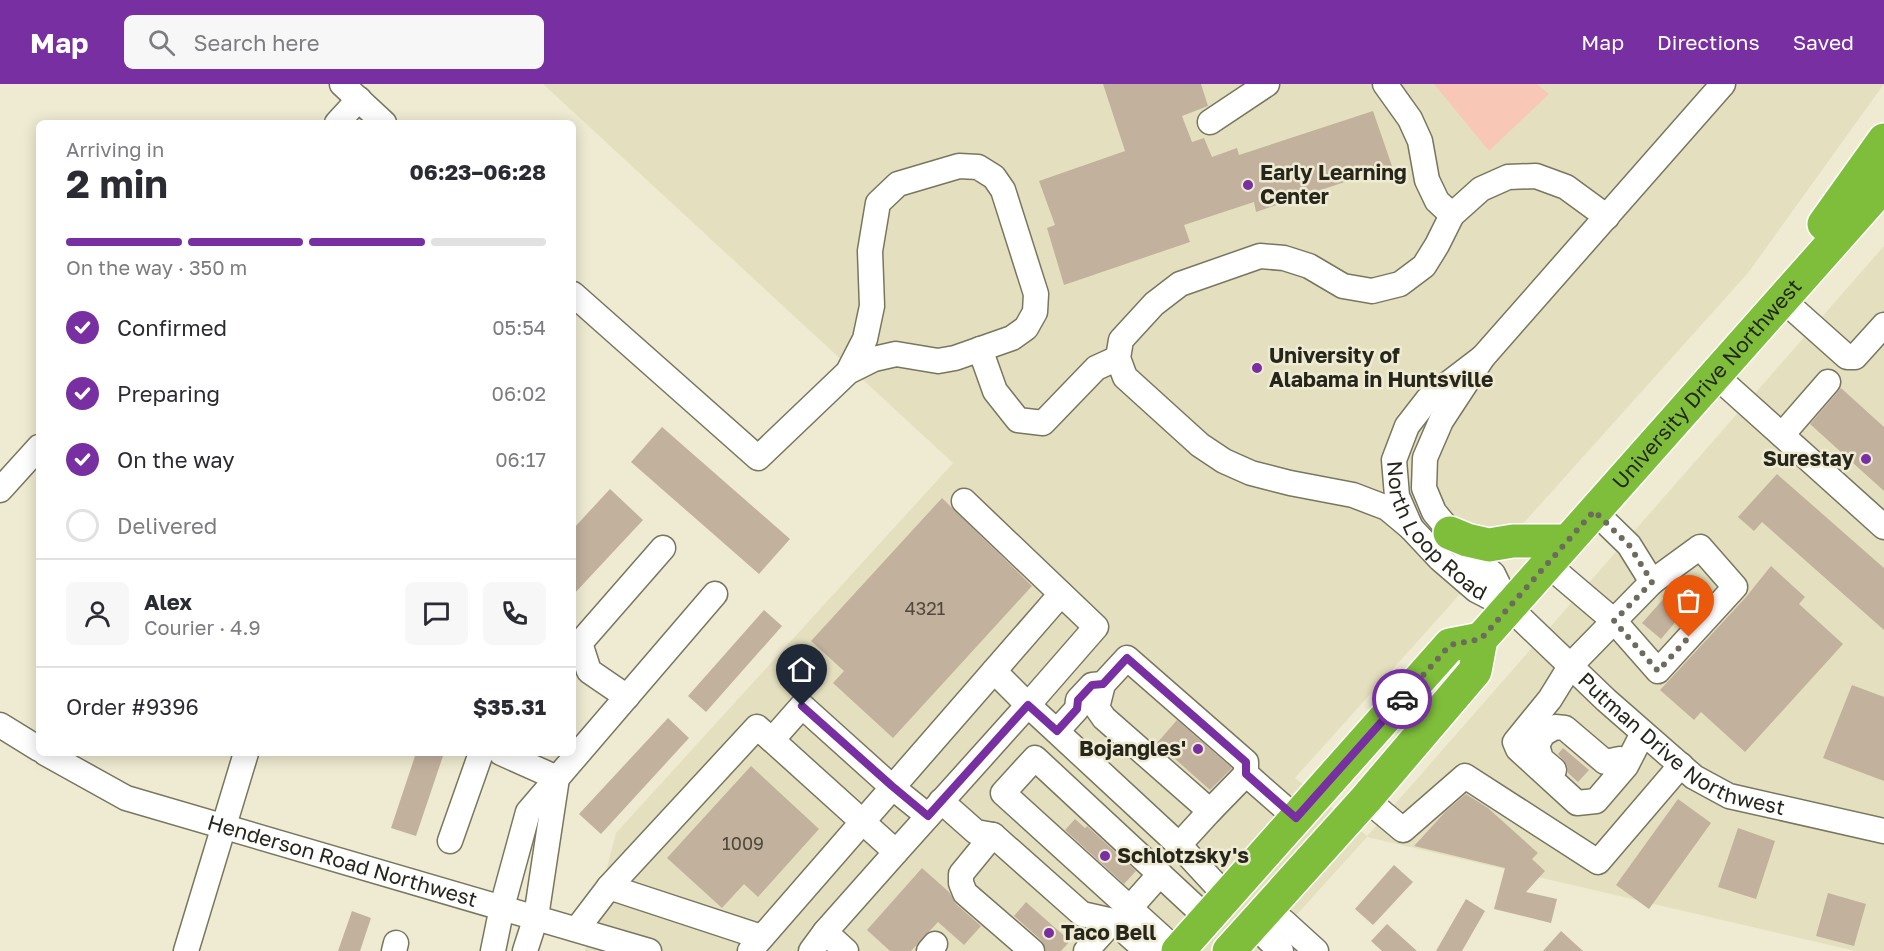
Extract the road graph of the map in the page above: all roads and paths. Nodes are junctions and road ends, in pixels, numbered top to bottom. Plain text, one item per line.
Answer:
1 (1267, 84) edge
2 (1385, 84) edge
3 (1712, 88) edge
4 (350, 92) edge
5 (338, 120) edge
6 (381, 120) edge
7 (1210, 122) dead end
8 (1884, 140) edge
9 (1884, 185) edge
10 (1452, 215) junction
11 (1607, 217) junction
12 (576, 297) edge
13 (1782, 299) junction
14 (1884, 325) edge
15 (980, 349) junction
16 (1483, 357) junction
17 (1118, 358) junction
18 (848, 372) junction
19 (1828, 382) dead end
20 (1708, 383) junction
21 (1782, 435) junction
22 (36, 450) edge
23 (0, 490) edge
24 (964, 501) dead end
25 (1594, 511) junction
26 (1884, 526) edge
27 (1411, 528) junction
28 (1450, 533) junction
29 (663, 548) dead end
30 (1557, 553) junction
31 (1652, 582) junction
32 (716, 594) dead end
33 (1061, 594) junction
34 (1509, 607) junction
35 (1614, 621) junction
36 (1481, 639) junction
37 (1571, 665) junction
38 (994, 671) junction
39 (627, 697) junction
40 (1550, 699) junction
41 (1028, 705) junction
42 (1087, 708) junction
43 (0, 725) edge
44 (1057, 731) junction
45 (1643, 733) junction
46 (772, 740) junction
47 (36, 747) edge
48 (50, 756) edge
49 (245, 756) edge
50 (480, 756) edge
51 (508, 756) edge
52 (1623, 763) junction
53 (1681, 765) junction
54 (1246, 774) junction
55 (557, 778) junction
56 (892, 786) junction
57 (1366, 799) junction
58 (1587, 802) junction
59 (934, 809) junction
60 (1210, 811) junction
61 (1296, 818) junction
62 (861, 822) junction
63 (224, 826) junction
64 (1884, 831) edge
65 (993, 835) junction
66 (450, 841) dead end
67 (1179, 845) junction
68 (1269, 850) junction
69 (896, 852) junction
70 (1160, 874) junction
71 (609, 886) junction
72 (502, 907) junction
73 (1217, 908) junction
74 (1121, 915) junction
75 (536, 917) junction
76 (1264, 920) junction
77 (577, 929) junction
78 (825, 932) junction
79 (756, 944) edge
80 (186, 951) edge
81 (493, 951) edge
82 (525, 951) edge
83 (649, 951) edge
84 (811, 951) edge
85 (846, 951) edge
86 (1032, 951) edge
87 (1086, 951) edge
88 (1147, 951) edge
89 (1178, 951) edge
90 (1218, 951) edge
91 (1230, 951) edge
92 (1281, 951) edge
93 (1316, 951) edge

1 - 7 street
2 - 10 street
3 - 11 street, North Loop Road
4 - 5 street
4 - 6 street
8 - 20 highway
9 - 13 highway, University Drive Northwest
10 - 11 street
10 - 17 street
11 - 16 street, North Loop Road
12 - 18 street
13 - 14 street
13 - 20 highway, University Drive Northwest
15 - 17 street
15 - 18 street
15 - 18 street
16 - 27 street, North Loop Road
16 - 28 street, North Loop Road
17 - 27 street
19 - 21 street
20 - 21 street
20 - 25 highway, University Drive Northwest
21 - 26 street
22 - 23 street
24 - 33 street
25 - 30 highway, University Drive Northwest
25 - 31 street
27 - 34 street, North Loop Road
28 - 30 highway
28 - 34 street, North Loop Road
29 - 39 street
30 - 34 highway, University Drive Northwest
30 - 35 street
31 - 35 street
31 - 35 street
32 - 39 street
33 - 38 street
33 - 41 street
34 - 36 highway, University Drive Northwest
34 - 37 street, Putman Drive Northwest
35 - 37 street
36 - 57 highway
36 - 61 highway
37 - 40 street
37 - 45 street, Putman Drive Northwest
38 - 41 street
38 - 56 street
39 - 55 street
40 - 52 street
40 - 58 street
41 - 44 street
41 - 59 street
42 - 44 street
42 - 54 street
42 - 60 street
43 - 47 street
44 - 67 street
45 - 52 street
45 - 53 street, Putman Drive Northwest
46 - 56 street
46 - 62 street
46 - 71 street
48 - 63 street, Henderson Road Northwest
49 - 63 street
50 - 66 street
51 - 55 street
52 - 58 street
52 - 58 street
53 - 57 street
53 - 64 street, Putman Drive Northwest
54 - 60 street
54 - 61 street
55 - 72 street
55 - 75 street
56 - 59 street
56 - 62 street
57 - 76 highway
59 - 65 street
59 - 69 street
60 - 67 street
61 - 68 highway
62 - 69 street
62 - 79 street
63 - 72 street, Henderson Road Northwest
63 - 80 street
65 - 74 street
65 - 86 street
67 - 73 street
68 - 73 highway
68 - 76 highway
69 - 78 street
70 - 73 street
70 - 74 street
70 - 74 street
71 - 77 street
71 - 79 street
72 - 75 street, Henderson Road Northwest
72 - 81 street
73 - 89 highway
73 - 90 highway
74 - 87 street
74 - 88 street
74 - 89 street
75 - 77 street, Henderson Road Northwest
75 - 82 street
76 - 91 highway
76 - 92 street
76 - 93 street
77 - 83 street, Henderson Road Northwest
78 - 84 street
78 - 85 street

